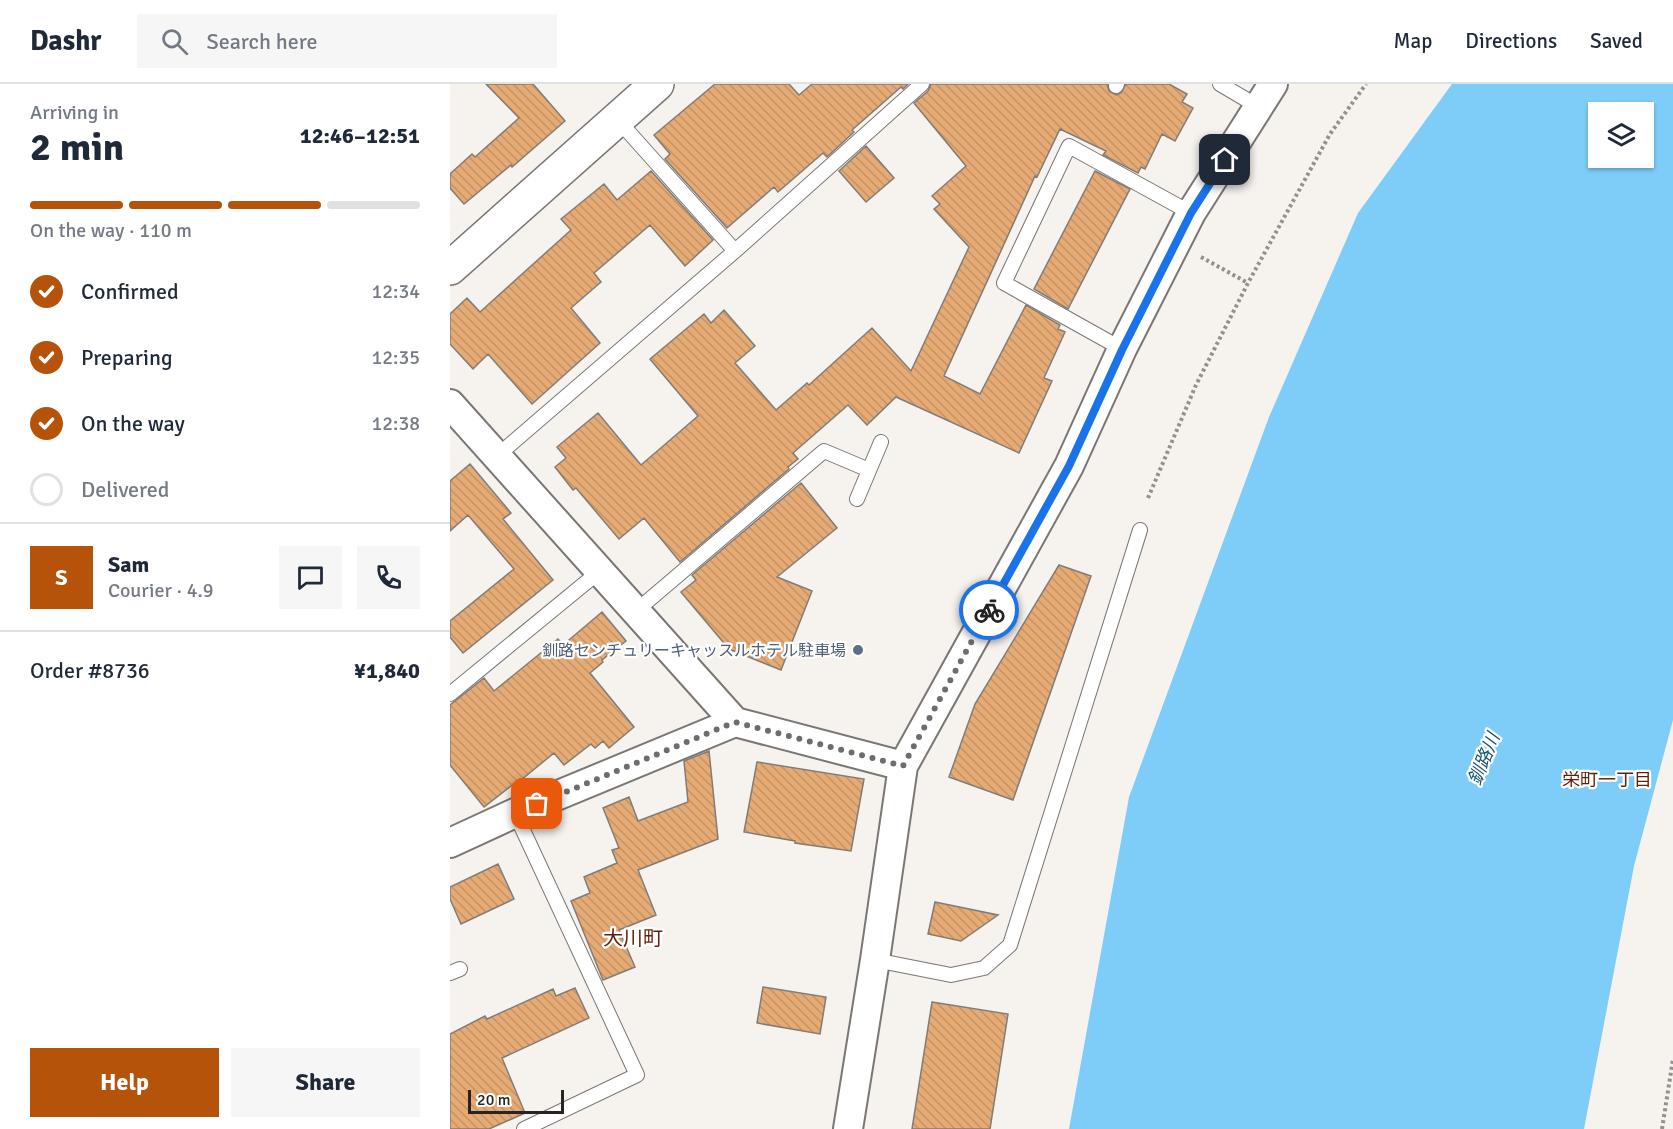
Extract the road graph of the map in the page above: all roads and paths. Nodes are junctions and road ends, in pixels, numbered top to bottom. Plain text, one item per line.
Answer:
1 (657, 84) edge
2 (922, 84) edge
3 (1220, 84) edge
4 (1366, 84) edge
5 (1266, 96) edge
6 (617, 119) junction
7 (1191, 213) junction
8 (735, 250) junction
9 (1196, 254) dead end
10 (450, 268) edge
11 (1248, 283) junction
12 (1122, 350) junction
13 (450, 404) edge
14 (881, 442) dead end
15 (497, 456) junction
16 (869, 470) junction
17 (1148, 498) dead end
18 (857, 499) dead end
19 (1140, 530) dead end
20 (600, 572) junction
21 (636, 612) junction
22 (450, 694) edge
23 (735, 722) junction
24 (903, 766) junction
25 (515, 813) junction
26 (450, 843) edge
27 (875, 960) junction
28 (1673, 1059) edge
29 (524, 1129) edge
30 (848, 1129) edge
31 (1662, 1129) edge

1 - 6 street
2 - 8 lane
3 - 5 lane
4 - 11 path
5 - 7 street
6 - 8 lane
6 - 10 street
7 - 12 street
7 - 12 lane
8 - 15 lane
9 - 11 path
11 - 17 path
12 - 24 street
13 - 15 street
14 - 16 lane
15 - 20 street
16 - 18 lane
16 - 21 lane
19 - 27 lane
20 - 21 street
20 - 22 lane
21 - 23 street
23 - 24 street
23 - 25 street
24 - 27 street
25 - 26 street
25 - 29 lane
27 - 30 street
28 - 31 path

